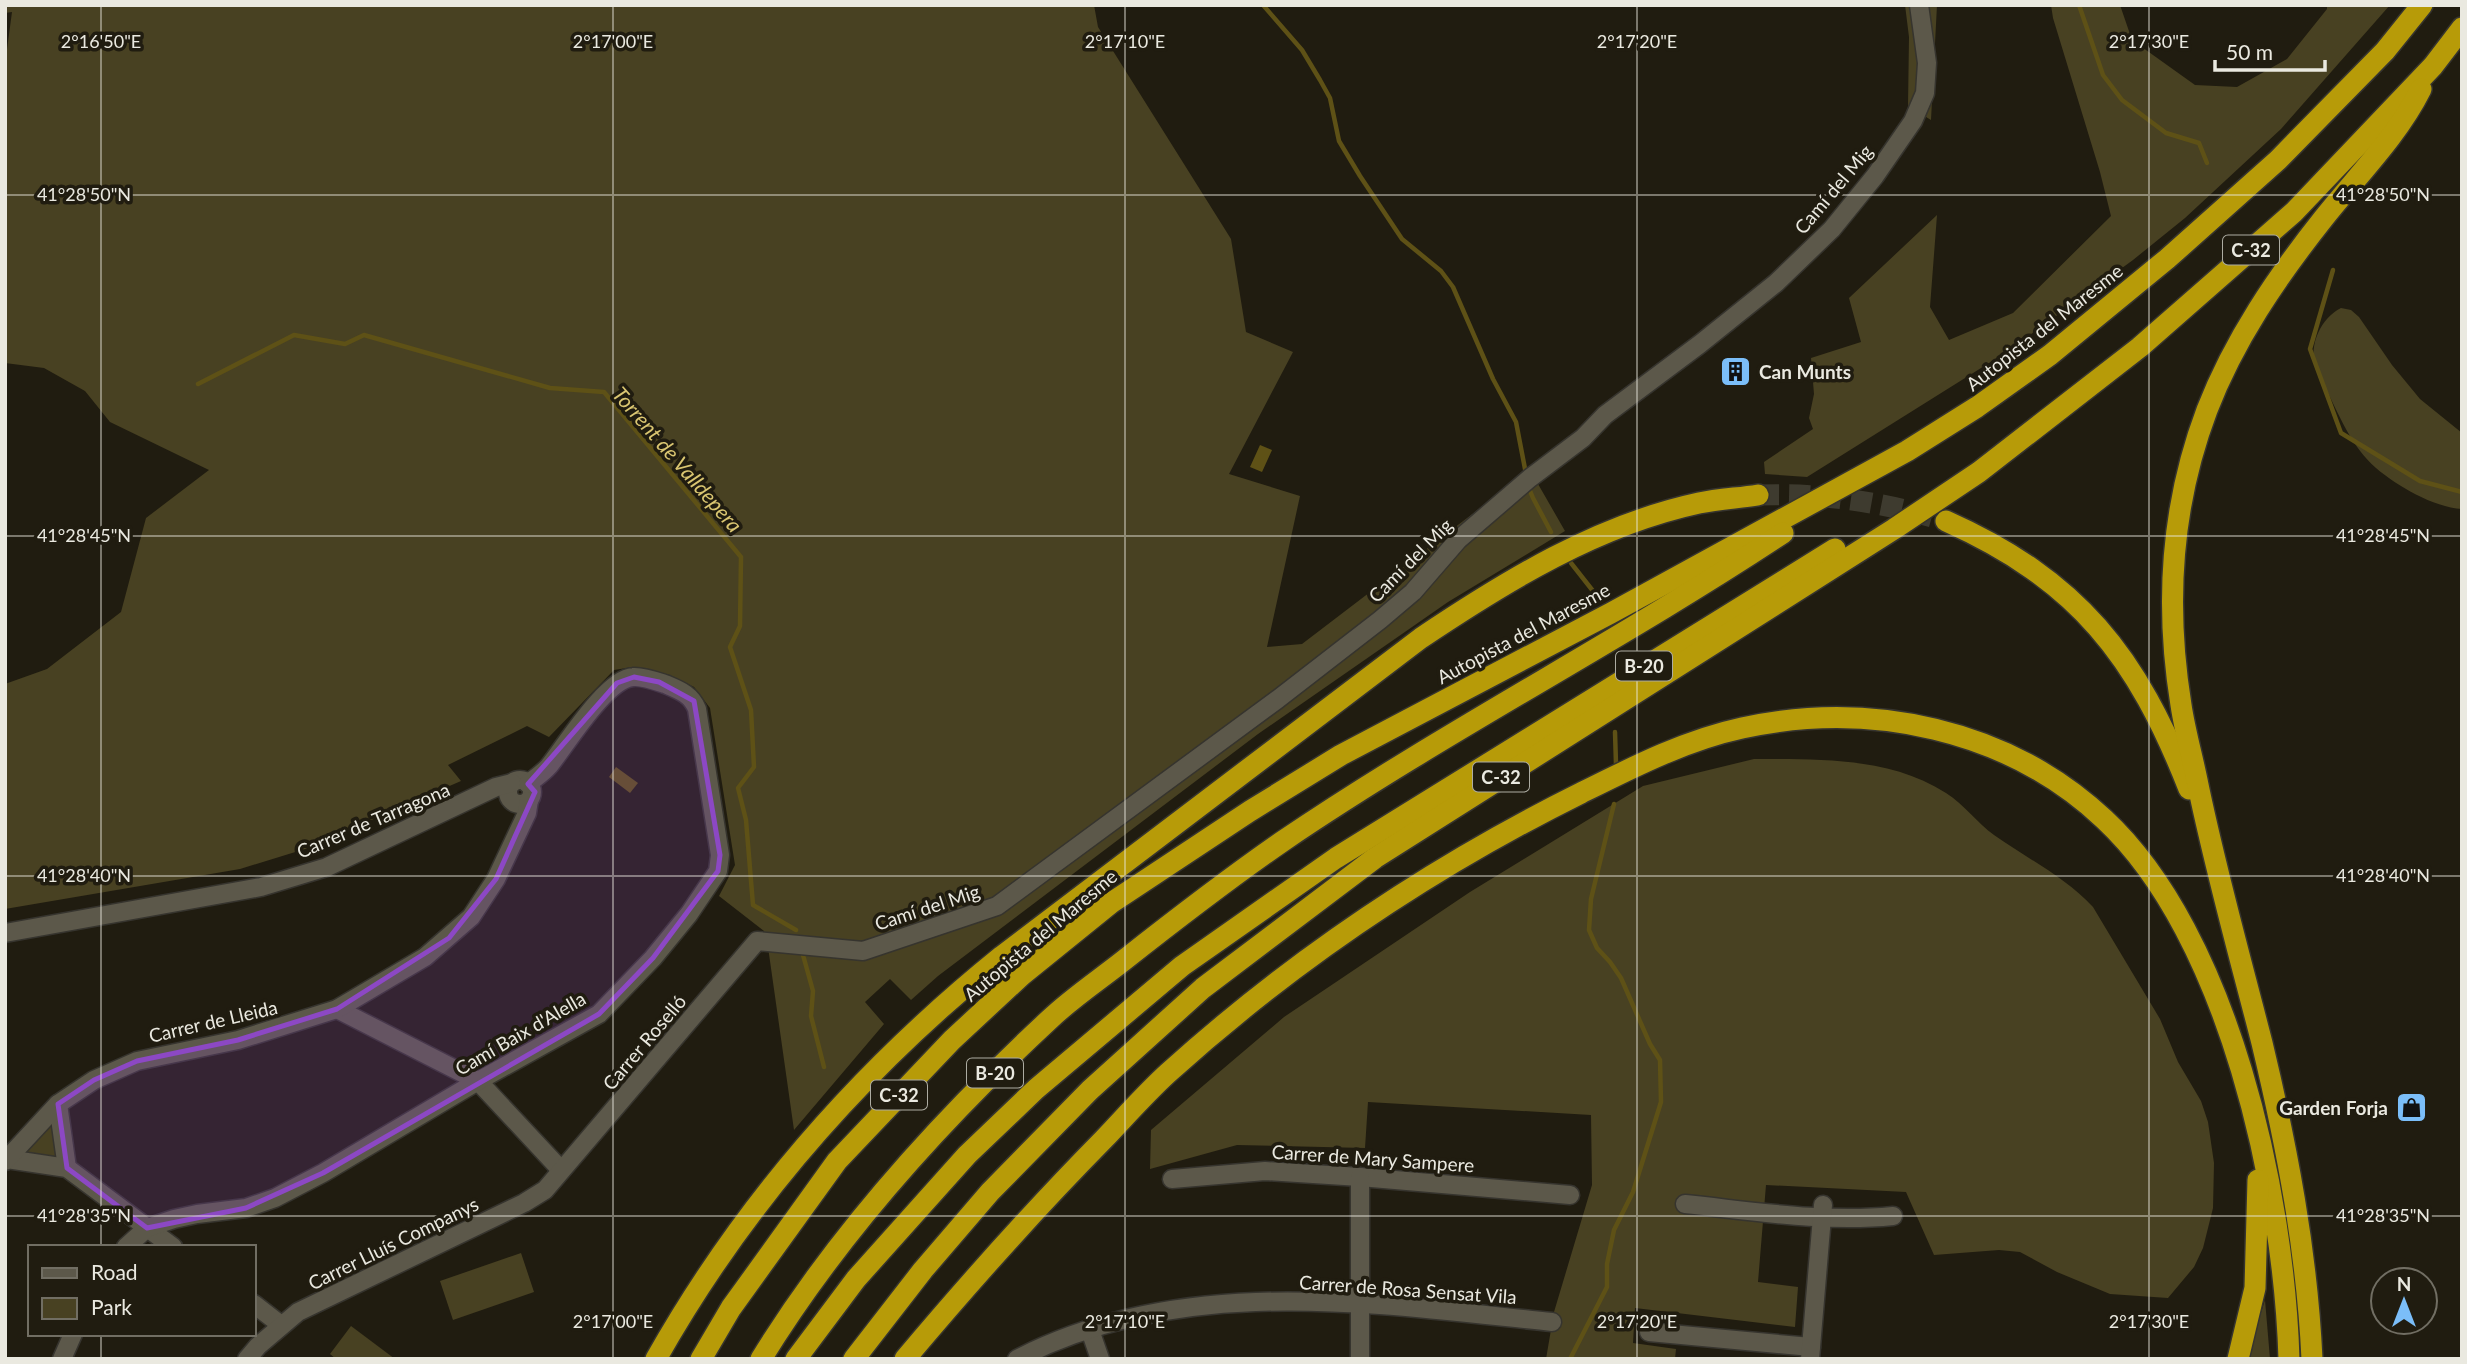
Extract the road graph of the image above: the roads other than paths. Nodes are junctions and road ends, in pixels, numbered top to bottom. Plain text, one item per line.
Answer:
1 (1919, 5) edge
2 (2422, 5) edge
3 (2462, 28) edge
4 (2433, 66) junction
5 (2052, 414) junction
6 (1907, 451) junction
7 (1758, 495) tunnel mouth
8 (1946, 521) tunnel mouth
9 (576, 726) joint
10 (519, 794) junction
11 (2211, 846) junction
12 (1148, 877) junction
13 (5, 933) edge
14 (757, 941) joint
15 (1002, 956) junction
16 (337, 1009) junction
17 (478, 1081) junction
18 (58, 1104) junction
19 (2257, 1133) junction
20 (6, 1160) edge
21 (67, 1168) junction
22 (561, 1170) junction
23 (1360, 1177) junction
24 (1172, 1179) dead end
25 (1570, 1195) dead end
26 (1685, 1205) dead end
27 (1822, 1211) junction
28 (1893, 1216) dead end
29 (146, 1228) junction
30 (128, 1245) edge
31 (170, 1245) edge
32 (972, 1278) junction
33 (1360, 1303) junction
34 (256, 1306) edge
35 (1552, 1322) dead end
36 (281, 1325) junction
37 (1090, 1330) junction
38 (1649, 1332) dead end
39 (72, 1336) edge
40 (1810, 1353) edge
41 (62, 1359) edge
42 (247, 1359) edge
43 (656, 1359) edge
44 (701, 1359) edge
45 (761, 1359) edge
46 (796, 1359) edge
47 (854, 1359) edge
48 (905, 1359) edge
49 (916, 1359) edge
50 (1017, 1359) edge
51 (1100, 1359) edge
52 (1360, 1359) edge
53 (2238, 1359) edge
54 (2289, 1359) edge
55 (2312, 1359) edge

1 - 14 street, Camí del Mig
2 - 6 highway, Autopista del Maresme / C-32
3 - 4 highway, C-32
4 - 5 highway, C-32
4 - 11 highway
5 - 46 highway, B-20
5 - 47 highway, C-32
6 - 12 highway, Autopista del Maresme / C-32
6 - 45 highway, B-20
7 - 15 highway
8 - 11 highway
9 - 10 street, Carrer de Lleida
9 - 17 street, Camí Baix d'Alella
10 - 13 street, Carrer de Tarragona
10 - 16 street, Carrer de Lleida
11 - 55 highway
12 - 15 highway
12 - 44 highway, Autopista del Maresme / C-32
14 - 22 street, Carrer Roselló
15 - 43 highway
16 - 17 street
16 - 18 street, Carrer de Lleida
17 - 22 street
17 - 29 street, Camí Baix d'Alella
18 - 20 street, Carrer de Lleida
18 - 21 street
19 - 32 highway
19 - 53 highway
19 - 54 highway
20 - 21 street
21 - 29 street
22 - 36 street, Carrer Lluís Companys
23 - 24 street, Carrer de Mary Sampere
23 - 25 street, Carrer de Mary Sampere
23 - 33 street
26 - 27 street
27 - 28 street
27 - 40 street
29 - 30 street, Camí Baix d'Alella
29 - 31 street
32 - 48 highway
32 - 49 highway
33 - 35 street, Carrer de Rosa Sensat Vila
33 - 37 street, Carrer de Rosa Sensat Vila
33 - 52 street
34 - 36 street
36 - 42 street, Carrer Lluís Companys
37 - 50 street, Carrer de Rosa Sensat Vila
37 - 51 street
38 - 40 street
39 - 41 street

